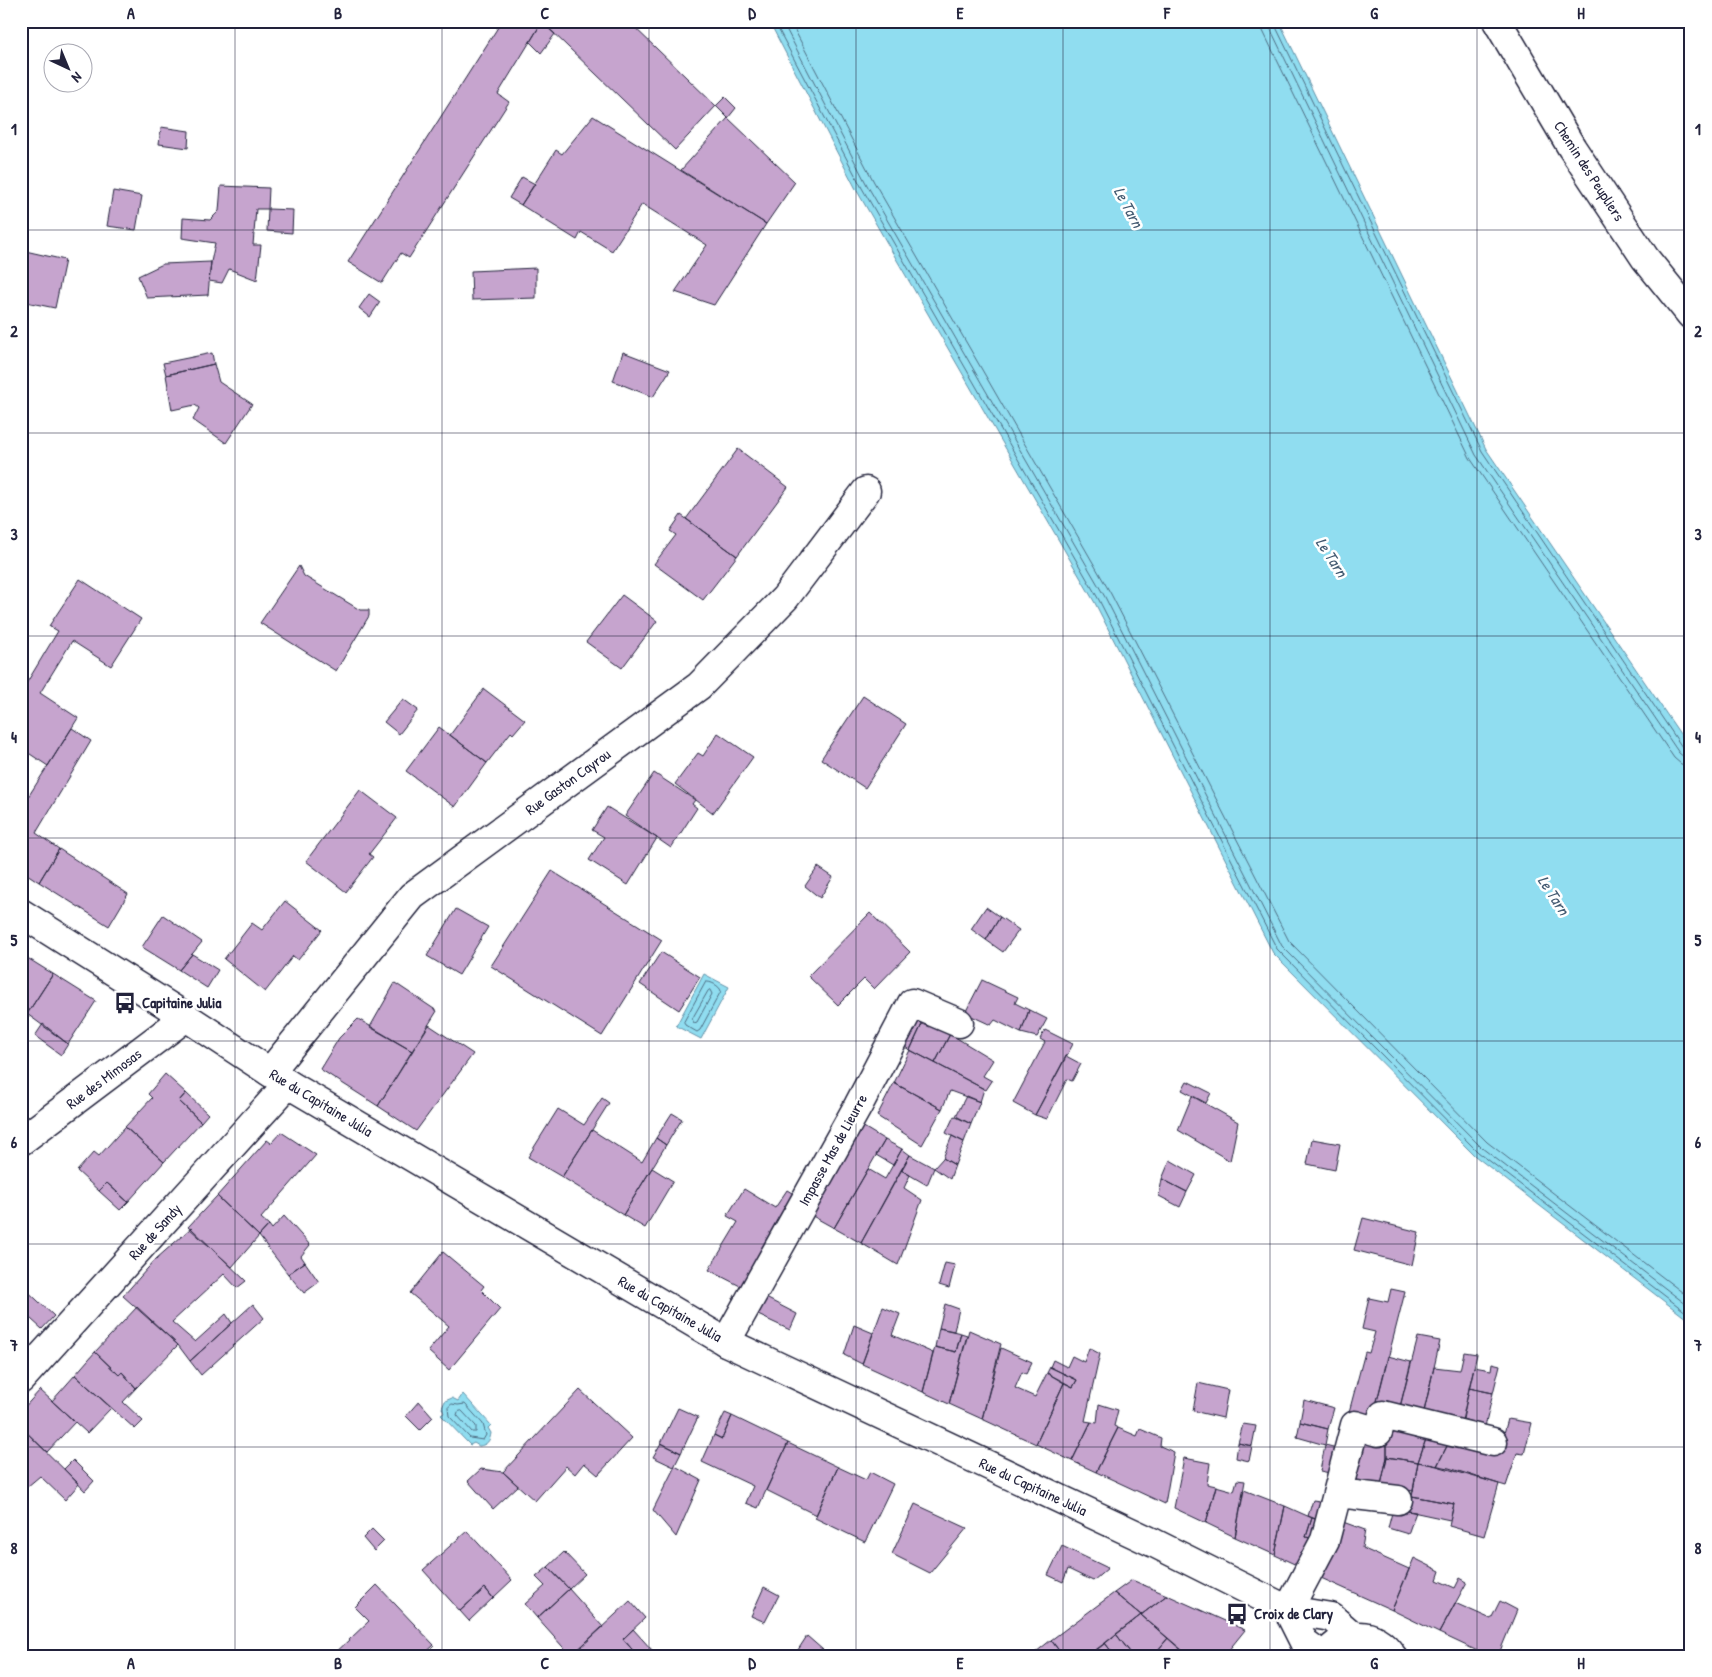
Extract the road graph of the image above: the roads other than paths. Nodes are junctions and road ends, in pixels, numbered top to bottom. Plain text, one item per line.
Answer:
1 (1497, 21) edge
2 (1691, 314) edge
3 (866, 491) dead end
4 (21, 913) edge
5 (186, 1016) junction
6 (959, 1023) dead end
7 (279, 1078) junction
8 (21, 1141) edge
9 (726, 1342) junction
10 (21, 1379) edge
11 (1493, 1442) dead end
12 (1338, 1493) junction
13 (1398, 1500) dead end
14 (1288, 1610) junction
15 (1353, 1636) junction
16 (1324, 1656) edge
17 (1392, 1656) edge

1 - 2 street, Chemin des Peupliers
3 - 7 street, Rue Gaston Cayrou
4 - 5 street, Rue du Capitaine Julia
5 - 7 street, Rue du Capitaine Julia
5 - 8 street, Rue des Mimosas
6 - 9 street, Impasse Mas de Lieurre
7 - 9 street, Rue du Capitaine Julia
7 - 10 street, Rue de Sandy
9 - 14 street, Rue du Capitaine Julia
11 - 12 street
12 - 13 street
12 - 14 street
14 - 15 street, Rue du Capitaine Julia
14 - 16 street
15 - 16 street
15 - 17 street, Rue du Capitaine Julia

